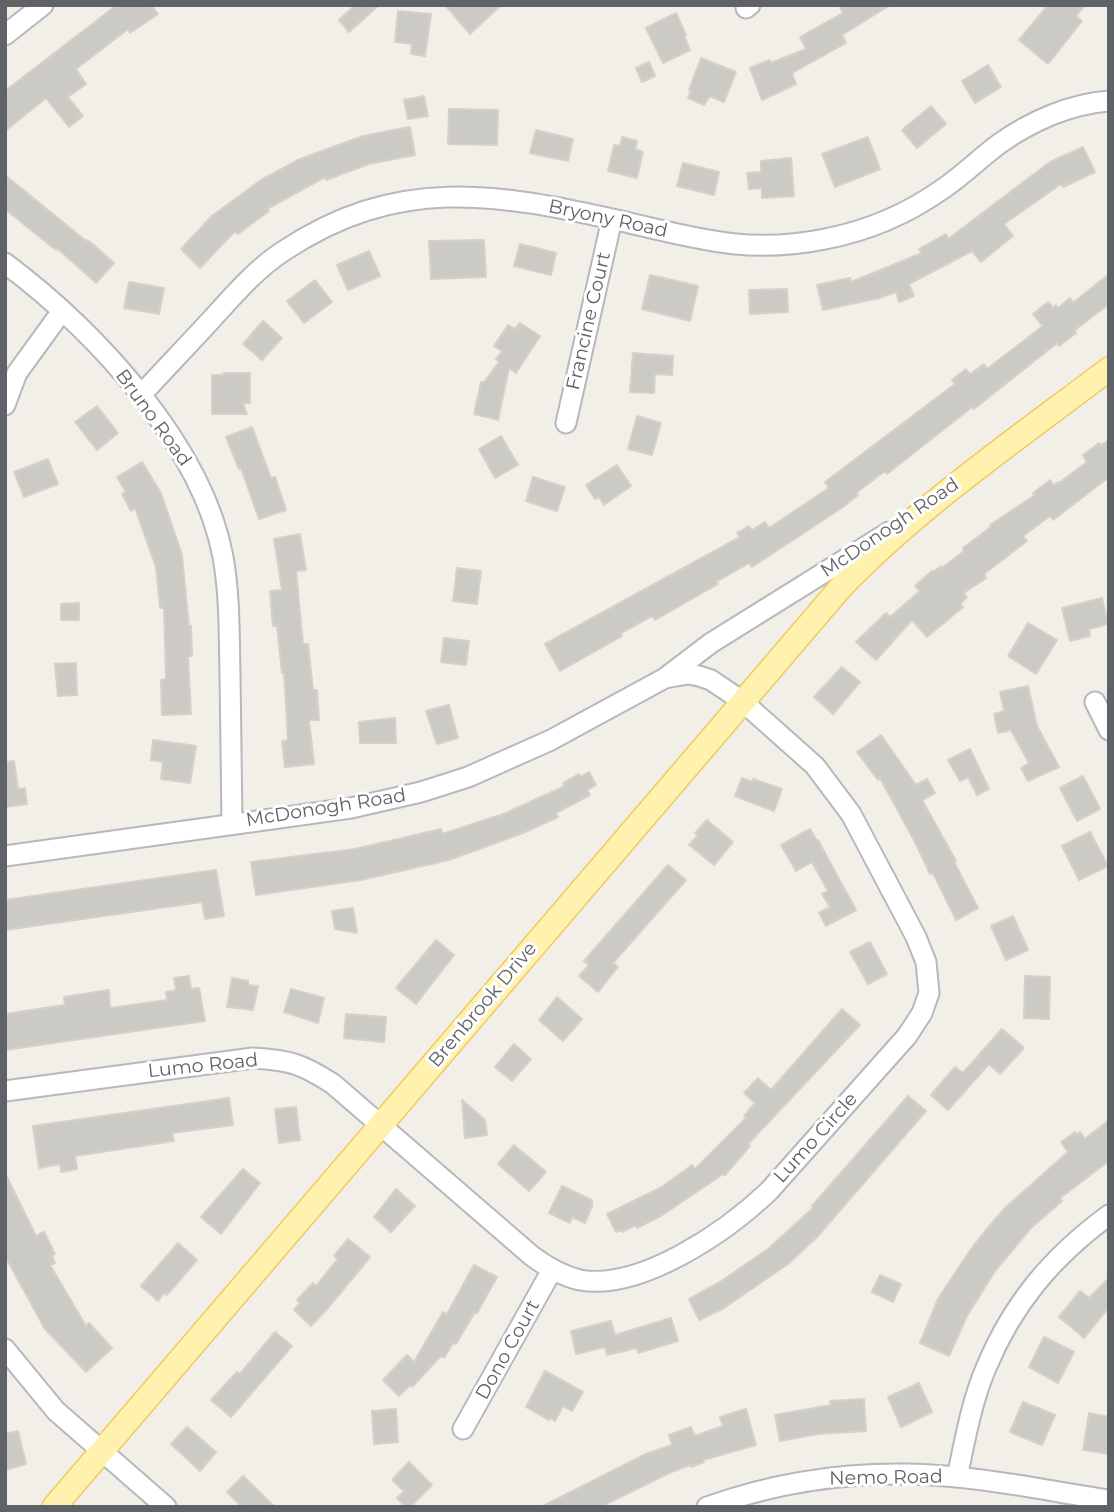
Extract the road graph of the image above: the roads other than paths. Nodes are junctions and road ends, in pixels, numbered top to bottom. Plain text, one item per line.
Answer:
1 (43, 5) edge
2 (5, 35) edge
3 (1109, 100) edge
4 (612, 219) junction
5 (5, 263) edge
6 (62, 311) junction
7 (1109, 369) edge
8 (141, 396) junction
9 (5, 405) edge
10 (566, 423) dead end
11 (922, 512) junction
12 (665, 678) junction
13 (742, 701) junction
14 (1095, 702) dead end
15 (1109, 730) edge
16 (232, 824) junction
17 (5, 856) edge
18 (5, 1091) edge
19 (380, 1125) junction
20 (1109, 1214) edge
21 (552, 1270) junction
22 (5, 1349) edge
23 (463, 1429) dead end
24 (101, 1451) junction
25 (957, 1478) junction
26 (1109, 1500) edge
27 (54, 1507) edge
28 (166, 1507) edge
29 (707, 1507) edge

1 - 2 street
3 - 4 street, Bryony Road
4 - 8 street, Bryony Road
4 - 10 street, Francine Court
5 - 6 street, Bruno Road
6 - 8 street, Bruno Road
6 - 9 street
7 - 11 main road, McDonogh Road
8 - 16 street, Bruno Road
11 - 12 street, McDonogh Road
11 - 13 main road, Brenbrook Drive
12 - 13 street, McDonogh Road
12 - 16 street, McDonogh Road
13 - 19 main road, Brenbrook Drive
13 - 21 street, Lumo Circle
14 - 15 street
16 - 17 street, McDonogh Road
18 - 19 street, Lumo Road
19 - 21 street, Lumo Circle
19 - 24 main road, Brenbrook Drive
20 - 25 street
21 - 23 street, Dono Court
22 - 24 street
24 - 27 main road, Brenbrook Drive
24 - 28 street
25 - 26 street, Nemo Road
25 - 29 street, Nemo Road

